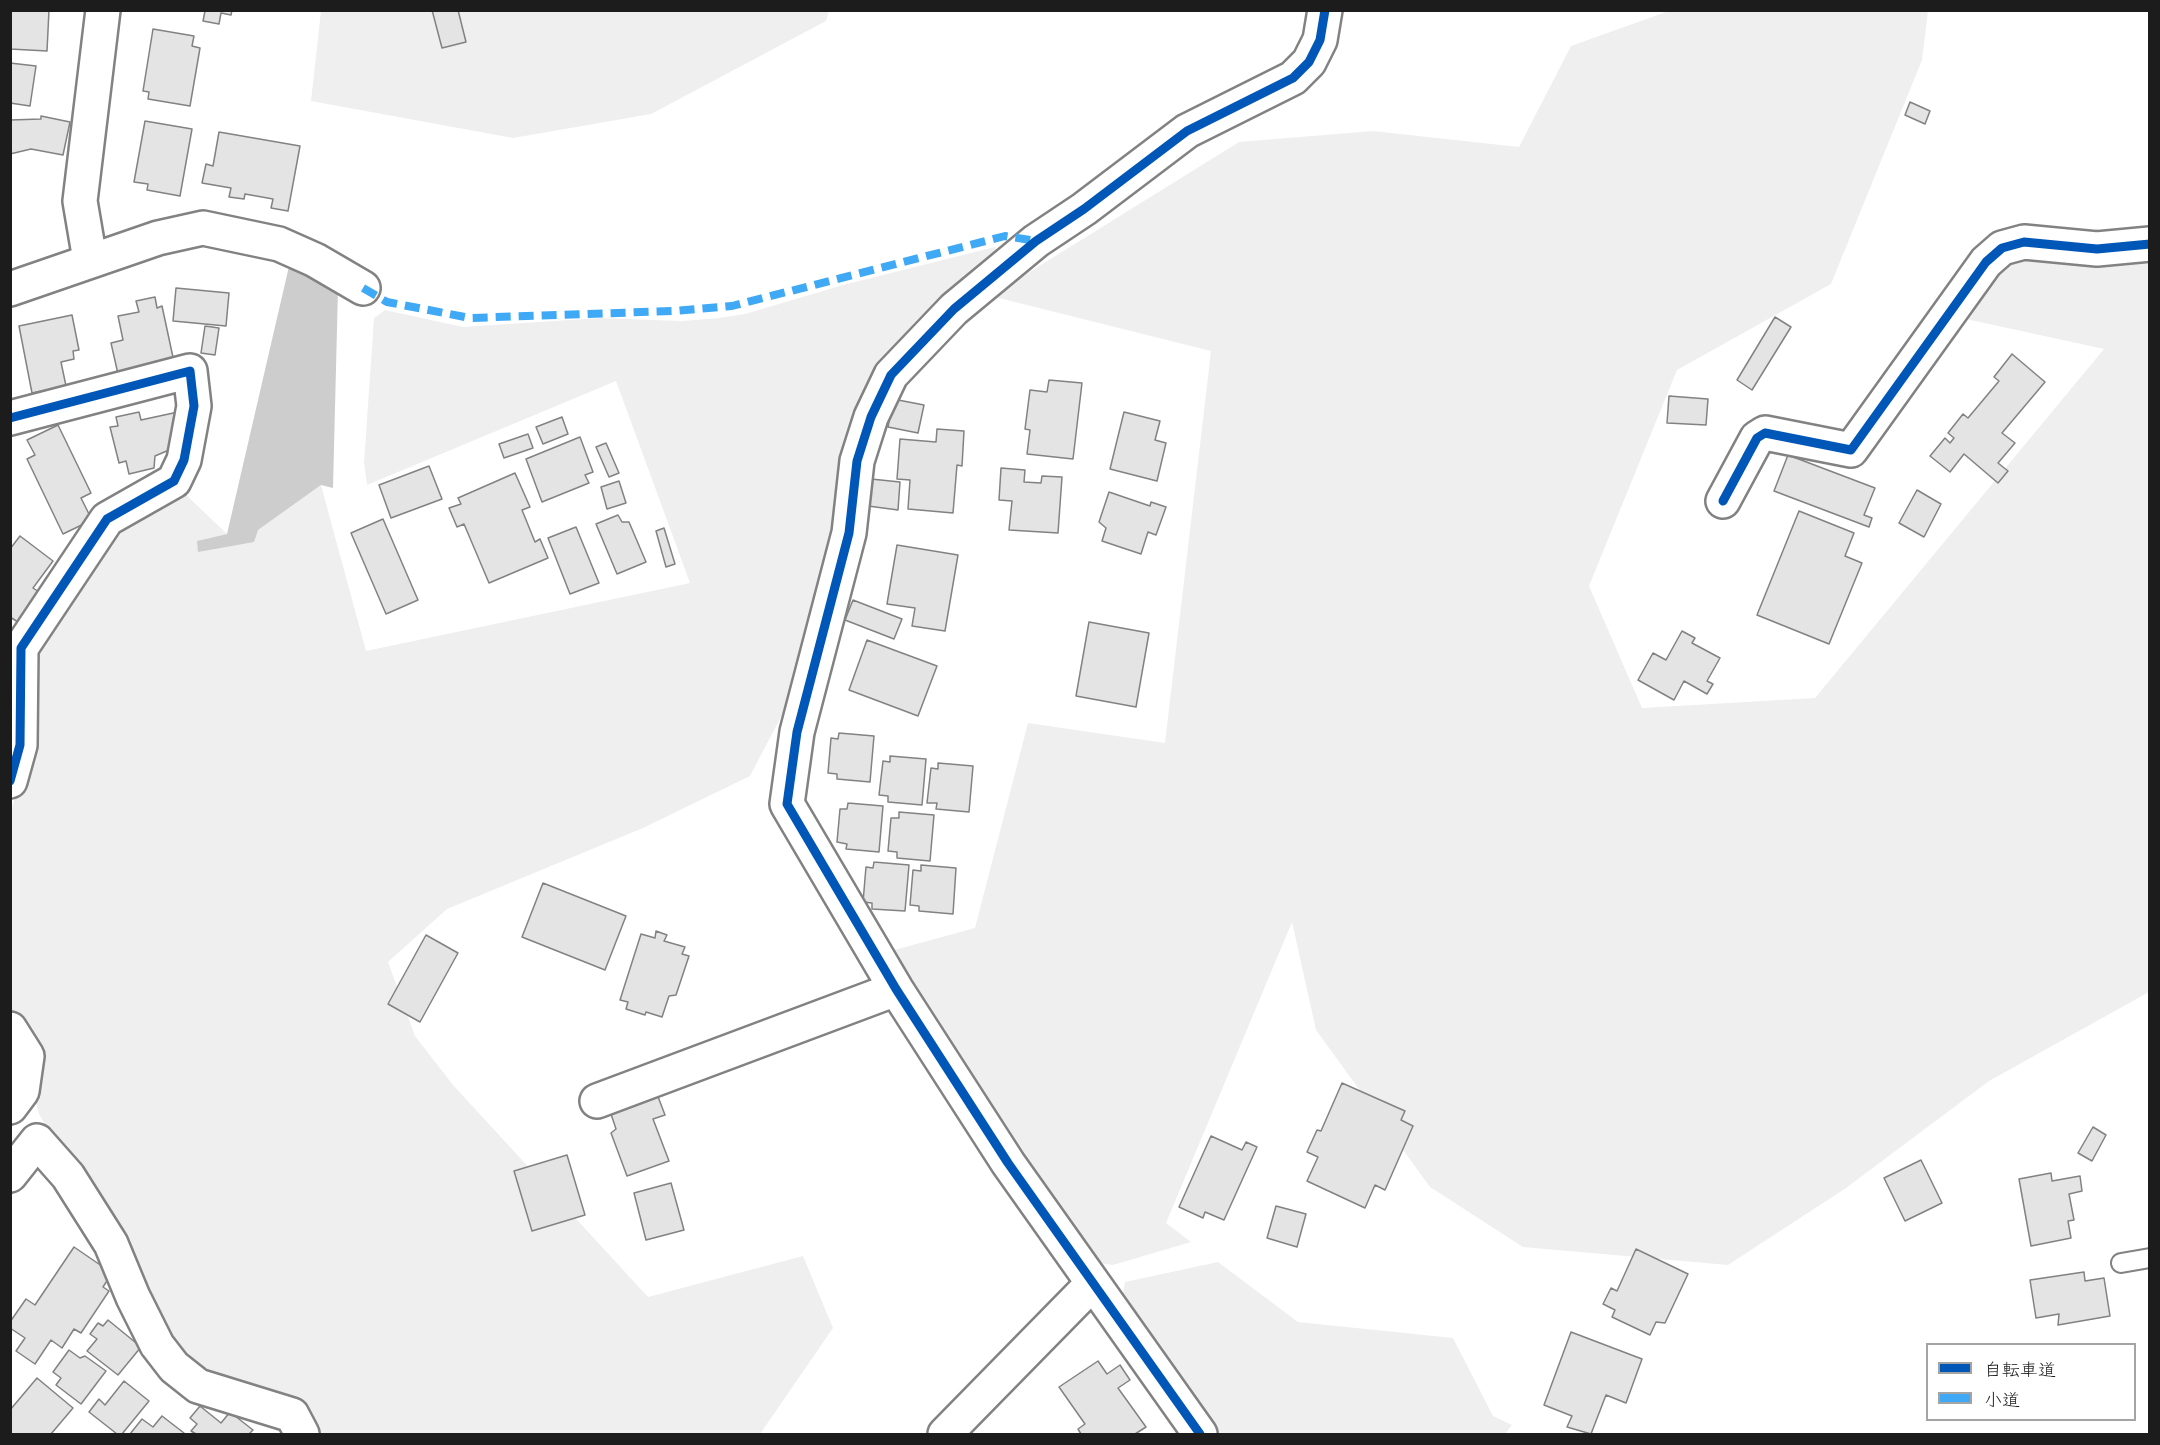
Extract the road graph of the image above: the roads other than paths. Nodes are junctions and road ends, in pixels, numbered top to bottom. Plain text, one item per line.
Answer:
1 (103, 10) edge
2 (1325, 10) edge
3 (2150, 244) edge
4 (90, 261) junction
5 (363, 288) dead end
6 (10, 289) edge
7 (10, 418) edge
8 (1723, 501) dead end
9 (10, 781) edge
10 (896, 989) junction
11 (10, 1029) edge
12 (597, 1101) dead end
13 (10, 1107) edge
14 (10, 1175) edge
15 (2150, 1258) edge
16 (2121, 1263) dead end
17 (1093, 1282) junction
18 (302, 1434) edge
19 (945, 1434) edge
20 (1200, 1434) edge

1 - 4 street
2 - 10 street
3 - 8 street
4 - 5 street
4 - 6 street
7 - 9 street
10 - 12 street
10 - 17 street
11 - 13 street
14 - 18 street
15 - 16 lane
17 - 19 street
17 - 20 street

